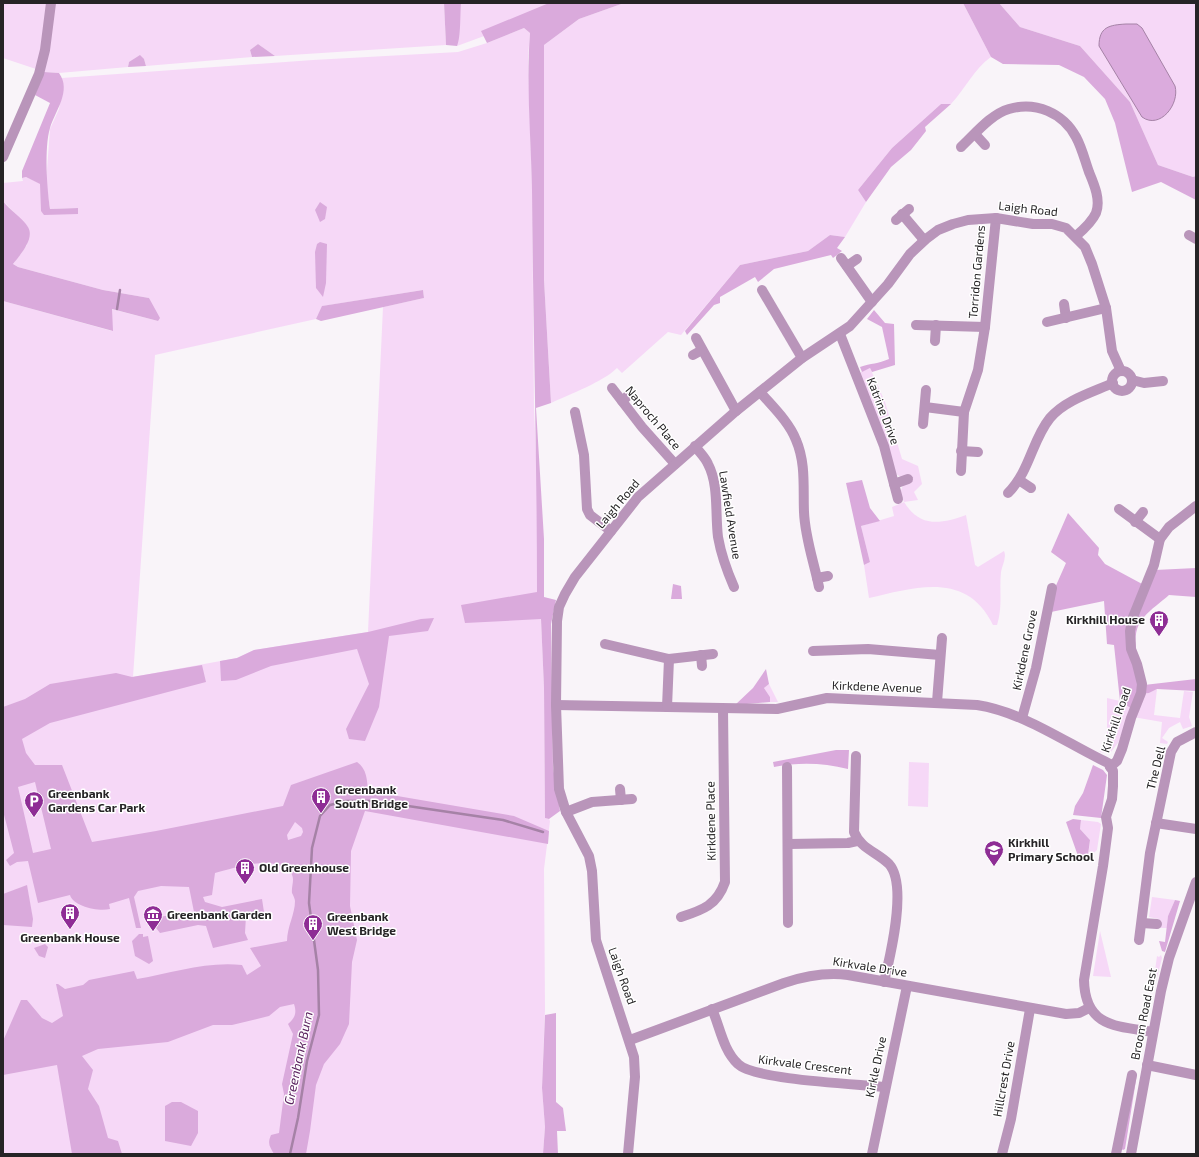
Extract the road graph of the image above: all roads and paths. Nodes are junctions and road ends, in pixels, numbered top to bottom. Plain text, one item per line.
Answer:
1 (51, 3) edge
2 (975, 134) junction
3 (985, 145) dead end
4 (962, 147) dead end
5 (3, 157) edge
6 (902, 214) dead end
7 (996, 218) junction
8 (1076, 236) junction
9 (924, 240) junction
10 (841, 258) dead end
11 (857, 259) dead end
12 (847, 266) junction
13 (763, 297) dead end
14 (872, 302) junction
15 (1064, 304) dead end
16 (1106, 308) junction
17 (1066, 318) junction
18 (1047, 322) dead end
19 (916, 325) dead end
20 (936, 325) junction
21 (985, 327) junction
22 (840, 334) junction
23 (696, 338) dead end
24 (935, 341) dead end
25 (802, 358) junction
26 (1121, 371) junction
27 (1132, 380) junction
28 (1163, 381) dead end
29 (1113, 383) junction
30 (612, 388) dead end
31 (926, 390) dead end
32 (760, 392) junction
33 (631, 393) dead end
34 (622, 401) junction
35 (925, 407) junction
36 (736, 411) junction
37 (964, 412) junction
38 (587, 417) dead end
39 (923, 424) dead end
40 (695, 446) junction
41 (961, 451) junction
42 (978, 452) dead end
43 (675, 464) junction
44 (960, 471) dead end
45 (908, 479) dead end
46 (1019, 480) junction
47 (894, 484) junction
48 (1031, 488) dead end
49 (1008, 493) dead end
50 (898, 498) dead end
51 (1196, 506) edge
52 (1119, 509) dead end
53 (1143, 512) dead end
54 (1135, 522) junction
55 (611, 531) junction
56 (1160, 539) junction
57 (828, 576) dead end
58 (734, 587) dead end
59 (1048, 593) dead end
60 (942, 638) dead end
61 (611, 649) dead end
62 (813, 651) dead end
63 (713, 654) dead end
64 (701, 655) junction
65 (940, 655) junction
66 (669, 659) junction
67 (702, 666) dead end
68 (938, 702) junction
69 (556, 705) junction
70 (667, 707) junction
71 (723, 709) junction
72 (1022, 718) junction
73 (1196, 732) edge
74 (856, 756) dead end
75 (787, 767) dead end
76 (1110, 767) junction
77 (620, 789) dead end
78 (566, 812) junction
79 (1156, 823) junction
80 (1196, 829) edge
81 (858, 841) junction
82 (789, 844) junction
83 (1196, 882) edge
84 (688, 918) dead end
85 (1142, 922) junction
86 (788, 923) dead end
87 (1157, 924) dead end
88 (1139, 940) dead end
89 (884, 982) junction
90 (907, 986) junction
91 (1089, 1008) junction
92 (712, 1009) junction
93 (1030, 1009) junction
94 (1153, 1032) junction
95 (630, 1040) junction
96 (1148, 1065) junction
97 (1196, 1075) edge
98 (1132, 1076) dead end
99 (885, 1087) junction
100 (628, 1154) edge
101 (872, 1154) edge
102 (1002, 1154) edge
103 (1116, 1154) edge
104 (1131, 1154) edge

1 - 5 street
2 - 3 street
2 - 4 street
2 - 8 street
6 - 9 street
7 - 8 street, Laigh Road
7 - 9 street, Laigh Road
7 - 21 street, Torridon Gardens
8 - 16 street, Laigh Road
9 - 14 street, Laigh Road
10 - 12 street
11 - 12 street
12 - 14 street
13 - 25 street
14 - 22 street, Laigh Road
15 - 17 street
16 - 17 street
16 - 26 street, Laigh Road
17 - 18 street
19 - 20 street, Torridon Gardens
20 - 21 street, Torridon Gardens
20 - 24 street
21 - 37 street, Torridon Gardens
22 - 25 street, Laigh Road
22 - 47 street, Katrine Drive
23 - 36 street
25 - 32 street, Laigh Road
26 - 27 street
26 - 29 street
27 - 28 street
27 - 29 street
29 - 46 street
30 - 34 street, Naproch Place
31 - 35 street
32 - 36 street, Laigh Road
32 - 57 street
33 - 34 street
34 - 43 street, Naproch Place
35 - 37 street
35 - 39 street
36 - 40 street, Laigh Road
37 - 41 street, Torridon Gardens
38 - 55 street
40 - 43 street, Laigh Road
40 - 58 street, Lawfield Avenue
41 - 42 street
41 - 44 street, Torridon Gardens
43 - 55 street, Laigh Road
45 - 47 street
46 - 48 street
46 - 49 street
47 - 50 street, Katrine Drive
51 - 56 street, Kirkhill Road
52 - 54 street
53 - 54 street
54 - 56 street
55 - 69 street, Laigh Road
56 - 76 street, Kirkhill Road
59 - 72 street, Kirkdene Grove
60 - 65 street
61 - 66 street
62 - 65 street
63 - 64 street
64 - 66 street
64 - 67 street
65 - 68 street
66 - 70 street
68 - 71 street, Kirkdene Avenue
68 - 72 street, Kirkdene Avenue
69 - 70 street, Kirkdene Avenue
69 - 78 street, Laigh Road
70 - 71 street, Kirkdene Avenue
71 - 84 street, Kirkdene Place
72 - 76 street, Kirkdene Avenue
73 - 79 street, The Dell
74 - 81 street
75 - 82 street
76 - 91 street, Kirkhill Road
77 - 78 street
78 - 95 street, Laigh Road
79 - 80 street
79 - 85 street, The Dell
81 - 82 street
81 - 89 street
82 - 86 street
83 - 94 street, Broom Road East
85 - 87 street
85 - 88 street, The Dell
89 - 90 street, Kirkvale Drive
89 - 92 street, Kirkvale Drive
90 - 93 street, Kirkvale Drive
90 - 99 street, Kirkle Drive
91 - 93 street, Kirkvale Drive
91 - 94 street
92 - 95 street, Kirkvale Drive
92 - 99 street, Kirkvale Crescent
93 - 102 street, Hillcrest Drive
94 - 96 street, Broom Road East
95 - 100 street, Laigh Road
96 - 97 street
96 - 104 street, Broom Road East
98 - 103 street, Broom Road East
99 - 101 street, Kirkle Drive

